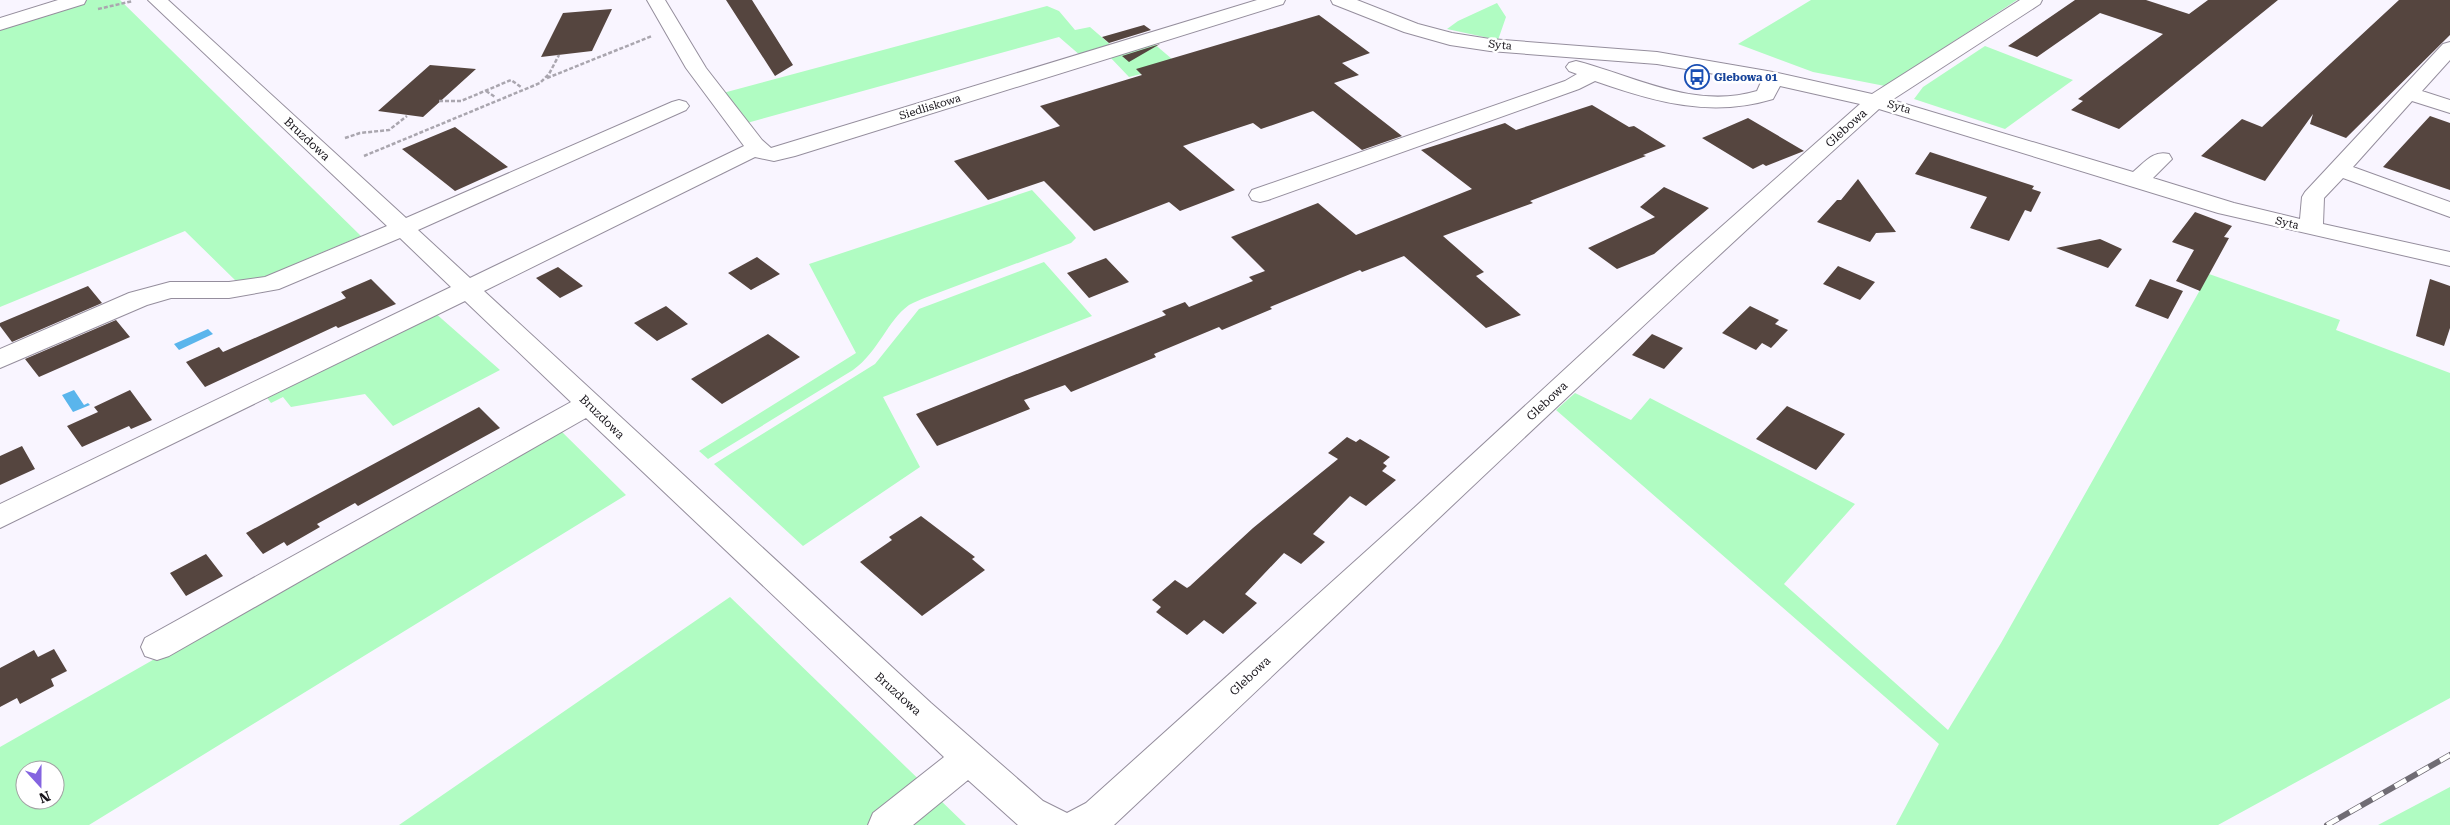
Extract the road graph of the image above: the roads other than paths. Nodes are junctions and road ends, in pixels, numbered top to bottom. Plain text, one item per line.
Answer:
1 (76, 0) edge
2 (156, 0) edge
3 (656, 0) edge
4 (1276, 0) edge
5 (1340, 0) edge
6 (2033, 0) edge
7 (0, 24) edge
8 (2450, 48) edge
9 (1550, 50) junction
10 (1594, 73) junction
11 (1774, 78) junction
12 (2408, 93) junction
13 (1876, 101) junction
14 (679, 106) dead end
15 (2450, 107) edge
16 (757, 148) junction
17 (2161, 159) dead end
18 (2339, 169) junction
19 (2137, 181) junction
20 (1260, 196) dead end
21 (2450, 210) edge
22 (402, 228) junction
23 (2311, 229) junction
24 (2450, 259) edge
25 (469, 289) junction
26 (0, 359) edge
27 (589, 404) junction
28 (0, 517) edge
29 (157, 647) dead end
30 (969, 758) junction
31 (886, 825) edge
32 (1054, 825) edge
33 (1079, 825) edge

1 - 7 street
2 - 22 street, Bruzdowa
3 - 16 street
4 - 16 street, Siedliskowa
5 - 9 street, Syta
6 - 13 street, Glebowa
8 - 12 street
9 - 10 street
9 - 11 street, Syta
10 - 11 street
10 - 20 street
11 - 13 street, Syta
12 - 15 street
12 - 18 street
13 - 19 street, Syta
13 - 33 street, Glebowa
14 - 22 street
16 - 25 street
17 - 19 street
18 - 21 street
18 - 23 street
19 - 23 street, Syta
22 - 25 street, Bruzdowa
22 - 26 street
23 - 24 street, Syta
25 - 27 street, Bruzdowa
25 - 28 street
27 - 29 street
27 - 30 street, Bruzdowa
30 - 31 street
30 - 32 street, Bruzdowa

